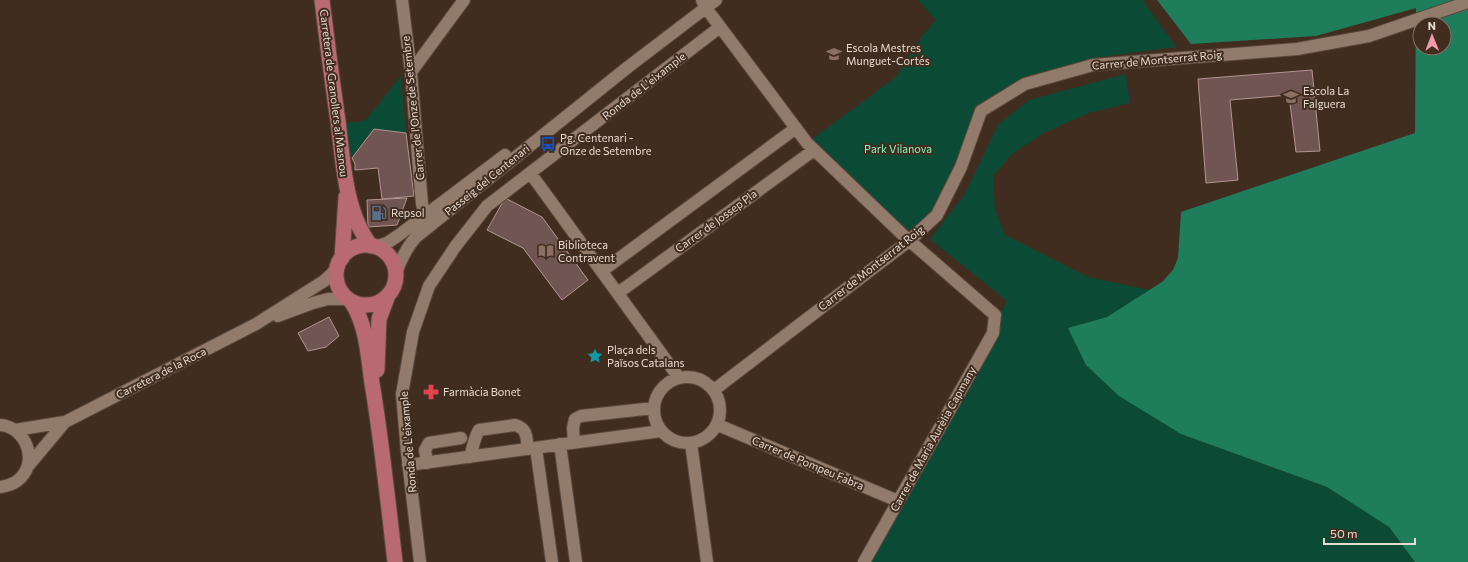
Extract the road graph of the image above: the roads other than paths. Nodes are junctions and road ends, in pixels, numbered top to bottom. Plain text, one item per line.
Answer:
1 (322, 0) edge
2 (402, 0) edge
3 (464, 0) edge
4 (716, 0) edge
5 (1468, 2) edge
6 (704, 4) edge
7 (720, 27) junction
8 (628, 67) junction
9 (411, 72) junction
10 (796, 128) junction
11 (814, 150) junction
12 (531, 174) junction
13 (346, 187) junction
14 (425, 215) junction
15 (910, 240) junction
16 (373, 246) junction
17 (340, 264) junction
18 (602, 271) junction
19 (396, 273) junction
20 (618, 293) junction
21 (387, 298) junction
22 (349, 300) junction
23 (256, 324) junction
24 (679, 378) junction
25 (714, 390) junction
26 (376, 403) junction
27 (654, 408) junction
28 (65, 422) junction
29 (0, 425) edge
30 (718, 425) junction
31 (15, 430) junction
32 (661, 431) junction
33 (461, 438) dead end
34 (574, 442) junction
35 (691, 443) junction
36 (560, 444) junction
37 (532, 448) junction
38 (470, 457) junction
39 (427, 462) junction
40 (28, 465) junction
41 (408, 465) junction
42 (0, 488) edge
43 (898, 501) junction
44 (395, 562) edge
45 (420, 562) edge
46 (552, 562) edge
47 (576, 562) edge
48 (707, 562) edge
49 (864, 562) edge

1 - 13 main road, Carretera de Granollers al Masnou
2 - 9 street, Carrer de l'Onze de Setembre
3 - 9 street
4 - 6 street, Passeig del Centenari
5 - 15 street, Carrer de Montserrat Roig
6 - 7 street
6 - 8 street, Passeig del Centenari
7 - 10 street
7 - 12 street, Ronda de L'eixample
8 - 14 street, Passeig del Centenari
8 - 19 street, Passeig del Centenari
9 - 14 street, Carrer de l'Onze de Setembre
10 - 11 street
10 - 18 street
11 - 15 street
11 - 20 street, Carrer de Jossep Pla
12 - 18 street
12 - 41 street, Ronda de L'eixample
13 - 16 main road, Carretera de Granollers al Masnou
13 - 17 main road, Carretera de Granollers al Masnou
14 - 16 street, Passeig del Centenari
15 - 25 street, Carrer de Montserrat Roig
15 - 43 street, Carrer de Maria Aurèlia Capmany
16 - 17 main road
16 - 19 main road
17 - 22 main road
17 - 23 street, Carretera de la Roca
18 - 20 street
19 - 21 main road
20 - 24 street
21 - 22 main road
21 - 26 main road
22 - 23 street, Carretera de la Roca
22 - 26 main road
23 - 28 street, Carretera de la Roca
24 - 25 street
24 - 27 street
25 - 30 street
26 - 44 main road
27 - 32 street
27 - 34 street
28 - 31 street, Carretera de la Roca
28 - 40 street, Carretera de la Roca
29 - 31 street
30 - 35 street
30 - 43 street, Carrer de Pompeu Fabra
31 - 40 street
32 - 34 street
32 - 35 street
33 - 39 street
34 - 36 street
35 - 48 street
36 - 37 street
36 - 47 street
37 - 38 street
37 - 38 street
37 - 46 street
38 - 39 street
39 - 41 street
40 - 42 street, Carretera de la Roca
41 - 45 street, Ronda de L'eixample
43 - 49 street, Carrer de Maria Aurèlia Capmany

